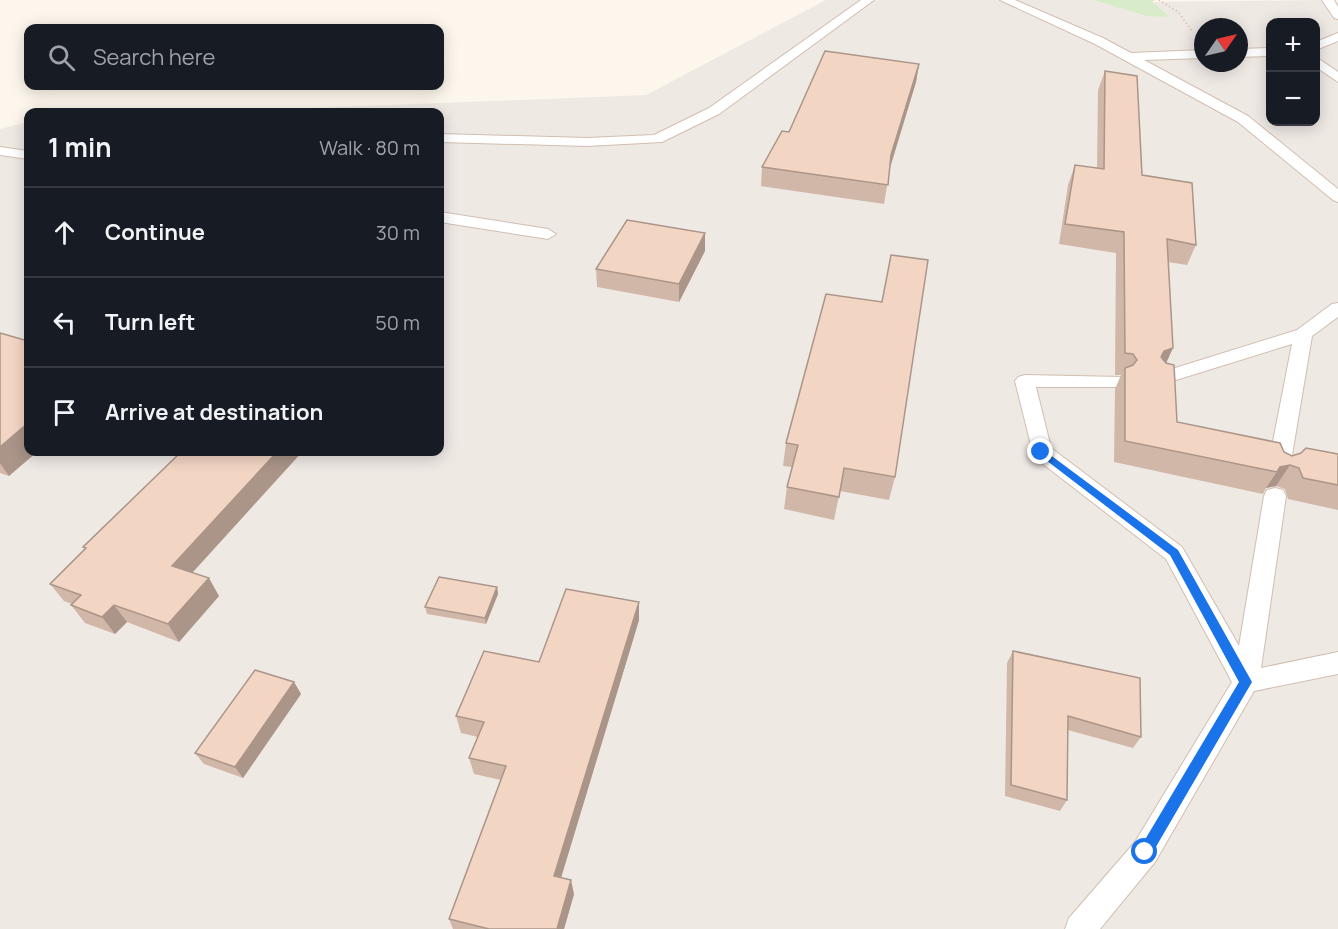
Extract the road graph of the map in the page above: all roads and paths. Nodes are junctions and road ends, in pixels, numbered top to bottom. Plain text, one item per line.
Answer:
1 (868, 0) edge
2 (1006, 0) edge
3 (1159, 0) edge
4 (1328, 0) edge
5 (1338, 16) edge
6 (1194, 34) edge
7 (1338, 37) edge
8 (1320, 44) edge
9 (1266, 52) edge
10 (1248, 53) edge
11 (1194, 54) edge
12 (1128, 57) junction
13 (1320, 64) edge
14 (1338, 78) edge
15 (444, 138) edge
16 (0, 151) edge
17 (24, 154) edge
18 (1338, 197) edge
19 (444, 218) edge
20 (549, 234) dead end
21 (1338, 308) edge
22 (1304, 334) junction
23 (1163, 378) edge
24 (1115, 381) dead end
25 (1279, 466) edge
26 (1275, 496) edge
27 (1338, 663) edge
28 (1246, 682) junction
29 (1080, 929) edge

1 - 15 lane
2 - 12 lane
3 - 6 path
4 - 5 lane
7 - 8 lane
9 - 10 lane
11 - 12 lane
12 - 18 lane
13 - 14 lane
16 - 17 lane
19 - 20 lane
21 - 22 lane
22 - 23 lane
22 - 25 lane
24 - 28 lane
26 - 28 lane
27 - 28 lane
28 - 29 lane

